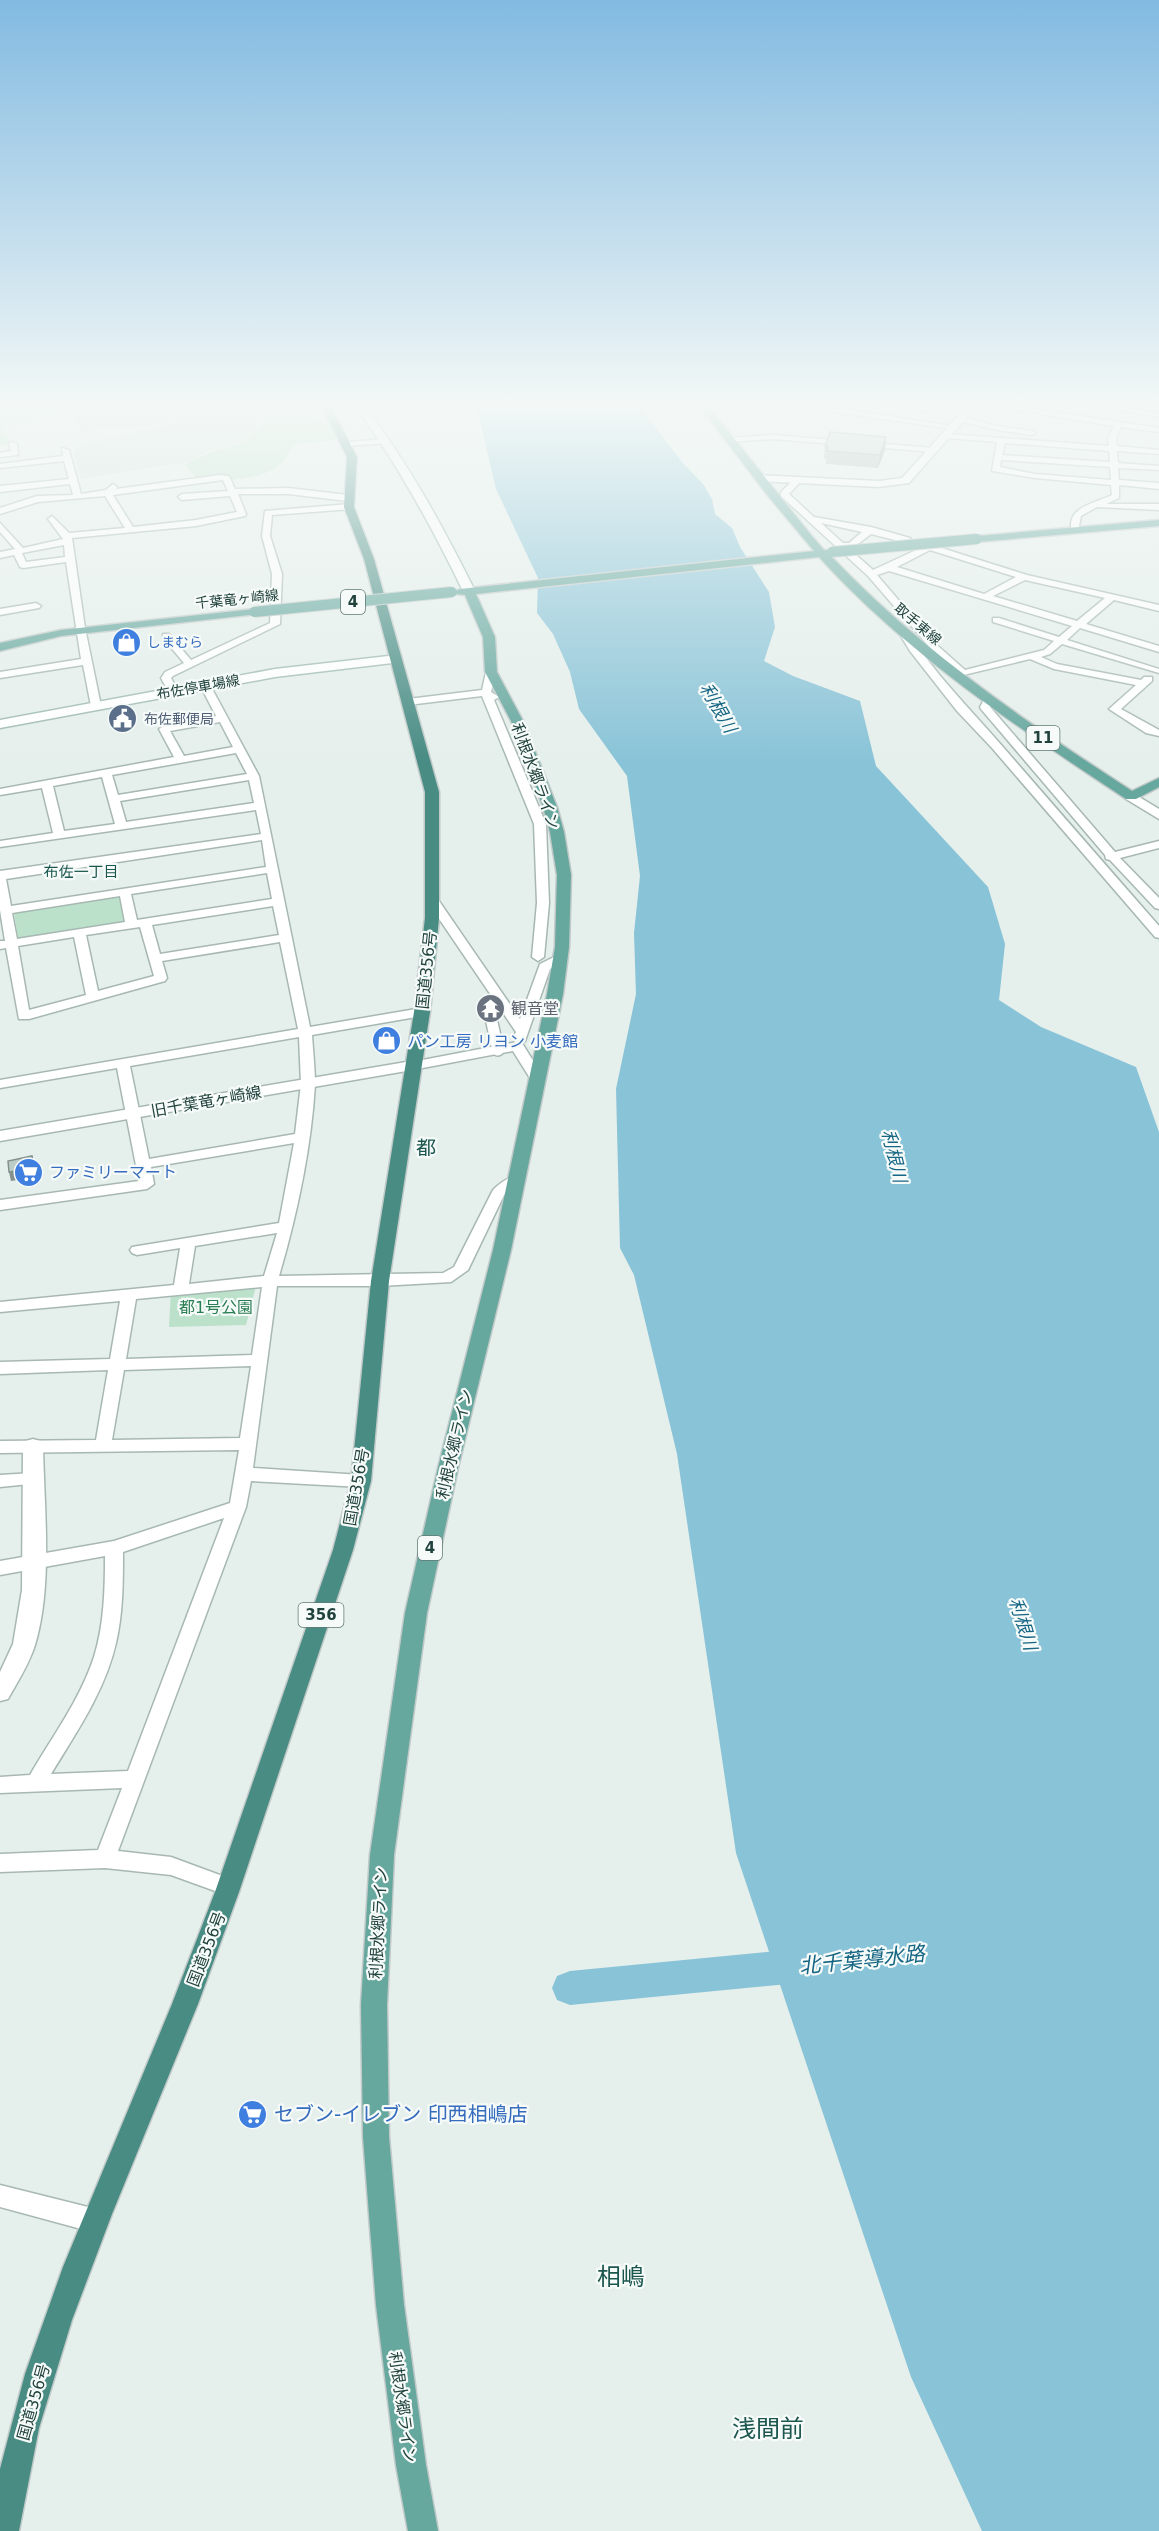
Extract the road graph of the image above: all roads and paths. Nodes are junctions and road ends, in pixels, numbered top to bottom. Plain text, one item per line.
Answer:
1 (57, 525) edge
2 (129, 525) edge
3 (169, 525) edge
4 (267, 525) edge
5 (357, 525) edge
6 (434, 525) edge
7 (807, 525) edge
8 (817, 525) edge
9 (847, 525) edge
10 (1074, 525) edge
11 (1134, 525) edge
12 (0, 526) edge
13 (131, 530) junction
14 (871, 530) junction
15 (1075, 530) junction
16 (68, 539) junction
17 (907, 540) dead end
18 (832, 550) junction
19 (19, 552) junction
20 (0, 555) edge
21 (71, 559) junction
22 (889, 568) junction
23 (872, 574) junction
24 (1024, 577) junction
25 (467, 591) junction
26 (1113, 596) junction
27 (983, 598) junction
28 (36, 606) dead end
29 (1159, 608) edge
30 (0, 612) edge
31 (996, 621) dead end
32 (1079, 625) junction
33 (80, 630) junction
34 (904, 633) junction
35 (166, 636) dead end
36 (1059, 642) junction
37 (0, 647) edge
38 (1159, 649) edge
39 (1033, 657) junction
40 (397, 659) junction
41 (88, 661) junction
42 (189, 663) junction
43 (1158, 670) edge
44 (491, 672) junction
45 (0, 675) edge
46 (959, 675) junction
47 (1143, 682) junction
48 (205, 686) junction
49 (173, 691) junction
50 (486, 693) junction
51 (989, 700) junction
52 (408, 702) junction
53 (508, 703) junction
54 (96, 706) junction
55 (222, 718) junction
56 (0, 724) edge
57 (1159, 733) edge
58 (238, 749) junction
59 (181, 760) junction
60 (106, 773) junction
61 (255, 776) junction
62 (1159, 782) edge
63 (47, 784) junction
64 (0, 792) edge
65 (1131, 796) junction
66 (113, 799) junction
67 (260, 806) junction
68 (1159, 815) edge
69 (121, 826) junction
70 (59, 835) junction
71 (267, 836) junction
72 (0, 843) edge
73 (1159, 844) edge
74 (1110, 857) junction
75 (273, 869) junction
76 (0, 876) edge
77 (125, 892) junction
78 (278, 902) junction
79 (433, 902) junction
80 (1159, 905) edge
81 (6, 910) junction
82 (139, 924) junction
83 (79, 933) junction
84 (1159, 934) edge
85 (285, 938) junction
86 (6, 944) edge
87 (538, 957) dead end
88 (156, 958) junction
89 (560, 958) junction
90 (93, 996) junction
91 (422, 1012) junction
92 (490, 1018) dead end
93 (305, 1032) junction
94 (522, 1032) junction
95 (517, 1046) junction
96 (498, 1050) junction
97 (123, 1064) junction
98 (412, 1066) junction
99 (538, 1080) junction
100 (0, 1084) edge
101 (308, 1084) junction
102 (134, 1113) junction
103 (0, 1136) edge
104 (302, 1137) junction
105 (143, 1164) junction
106 (518, 1180) junction
107 (0, 1205) edge
108 (286, 1227) junction
109 (188, 1242) junction
110 (137, 1250) dead end
111 (270, 1281) junction
112 (380, 1281) junction
113 (182, 1288) junction
114 (129, 1293) junction
115 (0, 1306) edge
116 (258, 1360) junction
117 (116, 1365) junction
118 (0, 1368) edge
119 (249, 1444) junction
120 (103, 1445) junction
121 (33, 1446) junction
122 (0, 1447) edge
123 (244, 1474) junction
124 (33, 1479) junction
125 (0, 1481) edge
126 (361, 1481) junction
127 (237, 1507) junction
128 (114, 1548) junction
129 (34, 1562) junction
130 (0, 1568) edge
131 (0, 1692) edge
132 (135, 1779) junction
133 (36, 1783) junction
134 (0, 1785) edge
135 (105, 1859) junction
136 (0, 1863) edge
137 (229, 1887) junction
138 (0, 2196) edge
139 (96, 2221) junction
140 (4, 2531) edge
141 (423, 2531) edge

1 - 16 street
2 - 13 street
3 - 13 street
4 - 42 street
5 - 40 highway, 国道356号 / 356
6 - 25 main road, 利根水郷ライン
7 - 18 main road, 取手東線 / 11
8 - 18 street
9 - 14 street
10 - 15 street
11 - 15 main road, 千葉竜ヶ崎線 / 4
12 - 19 street
13 - 16 street
14 - 17 street
14 - 18 street
15 - 18 main road, 千葉竜ヶ崎線 / 4, bridge
16 - 19 street
16 - 21 street
18 - 23 street
18 - 25 main road, 千葉竜ヶ崎線 / 4
18 - 34 main road, 取手東線 / 11
19 - 20 street
19 - 21 street
21 - 33 street
22 - 23 street
22 - 24 street
22 - 27 street
23 - 46 street
24 - 26 street
24 - 27 street
25 - 33 main road, 千葉竜ヶ崎線 / 4, bridge
25 - 44 main road, 利根水郷ライン / 4
26 - 29 street
26 - 32 street
27 - 32 street
28 - 30 street
31 - 36 street
32 - 36 street
32 - 38 street
33 - 37 main road, 千葉竜ヶ崎線 / 4
33 - 41 street
34 - 46 main road, 取手東線 / 11
34 - 84 street
35 - 42 street
36 - 39 street
36 - 43 street
39 - 46 street
39 - 47 street
40 - 48 main road, 布佐停車場線
40 - 52 highway, 国道356号 / 356
41 - 45 street
41 - 54 street
42 - 49 street
43 - 47 street
44 - 50 street
44 - 53 main road, 利根水郷ライン / 4
46 - 51 main road, 取手東線 / 11
47 - 57 street
48 - 49 main road, 布佐停車場線
48 - 55 street
49 - 54 main road, 布佐停車場線
50 - 52 street
50 - 53 street
50 - 87 street
51 - 65 main road, 取手東線 / 11
51 - 74 street
52 - 79 highway, 国道356号 / 356
53 - 89 main road, 利根水郷ライン / 4
54 - 56 main road, 布佐停車場線
55 - 58 street
55 - 59 street
58 - 59 street
58 - 61 street
59 - 60 street
60 - 63 street
60 - 66 street
61 - 66 street
61 - 67 street
62 - 65 main road
63 - 64 street
63 - 70 street
65 - 68 main road
66 - 69 street
67 - 69 street
67 - 71 street
69 - 70 street
70 - 72 street
71 - 75 street
71 - 76 street
73 - 74 street
74 - 80 street
75 - 77 street
75 - 78 street
76 - 81 street
77 - 81 street
77 - 82 street
78 - 82 street
78 - 85 street
79 - 91 highway, 国道356号 / 356
79 - 94 street
81 - 86 street
82 - 83 street
82 - 88 street
83 - 86 street
83 - 90 street
85 - 88 street
85 - 93 street
86 - 90 street
88 - 90 street
89 - 94 street
89 - 99 main road, 利根水郷ライン / 4
91 - 93 street
91 - 98 highway, 国道356号 / 356
92 - 96 street
93 - 97 street
93 - 101 street
94 - 95 street
95 - 96 street
95 - 99 street
96 - 98 street
97 - 100 street
97 - 102 street
98 - 101 main road, 旧千葉竜ヶ崎線
98 - 112 highway, 国道356号 / 356
99 - 106 main road, 利根水郷ライン / 4
101 - 102 main road, 旧千葉竜ヶ崎線
101 - 104 street
102 - 103 main road, 旧千葉竜ヶ崎線
102 - 105 street
104 - 105 street
104 - 108 street
105 - 107 street
106 - 112 street
106 - 141 main road, 利根水郷ライン / 4
108 - 109 street
108 - 111 street
109 - 110 street
109 - 113 street
111 - 112 street
111 - 113 street
111 - 116 street
112 - 126 highway, 国道356号 / 356
113 - 114 street
114 - 115 street
114 - 117 street
116 - 117 street
116 - 119 street
117 - 118 street
117 - 120 street
119 - 120 street
119 - 123 street
120 - 121 street
121 - 122 street
121 - 124 main road
123 - 126 street
123 - 127 street
124 - 125 street
124 - 129 main road
126 - 137 highway, 国道356号 / 356
127 - 128 street
127 - 132 street
128 - 129 street
128 - 133 street
129 - 130 street
129 - 131 main road
132 - 133 street
132 - 135 street
133 - 134 street
135 - 136 street
135 - 137 street
137 - 139 highway, 国道356号 / 356
138 - 139 street
139 - 140 highway, 国道356号 / 356

